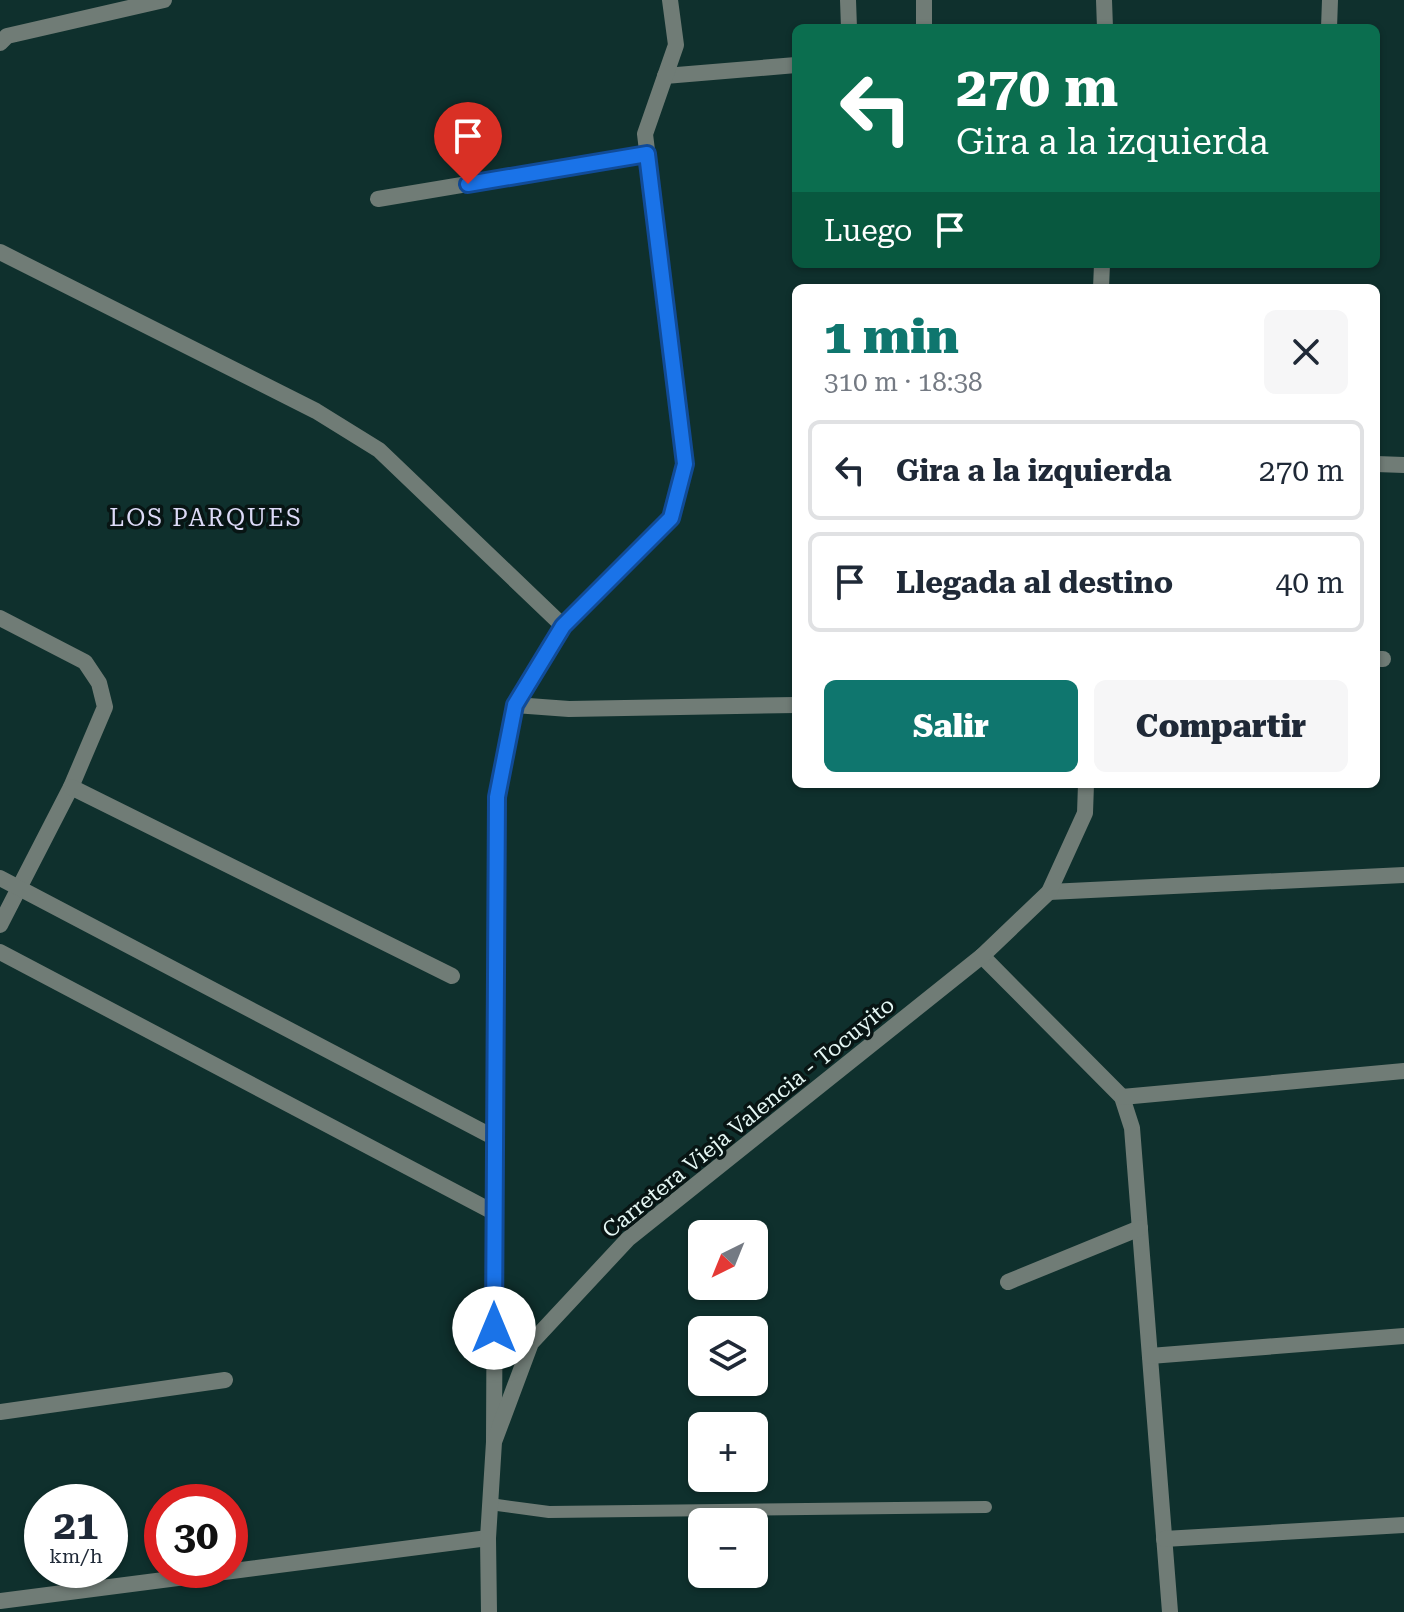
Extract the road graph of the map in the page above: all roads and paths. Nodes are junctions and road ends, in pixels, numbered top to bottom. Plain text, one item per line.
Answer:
1 (164, 0) edge
2 (670, 0) edge
3 (848, 0) edge
4 (924, 0) edge
5 (1104, 0) edge
6 (1330, 0) edge
7 (849, 24) edge
8 (924, 24) edge
9 (1105, 24) edge
10 (1329, 24) edge
11 (0, 43) edge
12 (792, 65) edge
13 (665, 76) junction
14 (647, 154) junction
15 (378, 199) dead end
16 (0, 252) edge
17 (1380, 464) edge
18 (1404, 465) edge
19 (0, 618) edge
20 (563, 626) junction
21 (515, 705) junction
22 (792, 705) edge
23 (71, 787) junction
24 (1086, 788) edge
25 (1404, 875) edge
26 (0, 878) edge
27 (18, 887) junction
28 (1049, 892) junction
29 (0, 925) edge
30 (0, 952) edge
31 (982, 956) junction
32 (452, 976) dead end
33 (1404, 1071) edge
34 (1122, 1097) junction
35 (495, 1138) junction
36 (495, 1213) junction
37 (1140, 1228) junction
38 (1008, 1282) dead end
39 (1404, 1336) edge
40 (1150, 1356) junction
41 (225, 1380) dead end
42 (0, 1412) edge
43 (494, 1442) junction
44 (490, 1504) junction
45 (986, 1507) dead end
46 (1404, 1525) edge
47 (488, 1538) junction
48 (1164, 1539) junction
49 (0, 1601) edge
50 (489, 1612) edge
51 (1170, 1612) edge

1 - 11 street
2 - 13 street
3 - 7 street
4 - 8 street
5 - 9 street
6 - 10 street
12 - 13 street
13 - 14 street
14 - 15 street
14 - 20 street
16 - 20 street
17 - 18 street
19 - 23 street
20 - 21 street
21 - 22 street
21 - 35 street
23 - 27 street
23 - 32 street
24 - 28 street, Carretera Vieja Valencia - Tocuyito
25 - 28 street
26 - 27 street
27 - 29 street
27 - 35 street
28 - 31 street, Carretera Vieja Valencia - Tocuyito
30 - 36 street
31 - 34 street
31 - 43 street, Carretera Vieja Valencia - Tocuyito
33 - 34 street
34 - 37 street
35 - 36 street
36 - 43 street
37 - 38 street
37 - 40 street
39 - 40 street
40 - 48 street
41 - 42 street
43 - 44 street, Carretera Vieja Valencia - Tocuyito
44 - 45 lane
44 - 47 street, Carretera Vieja Valencia - Tocuyito
46 - 48 street
47 - 49 street
47 - 50 street, Carretera Vieja Valencia - Tocuyito
48 - 51 street

